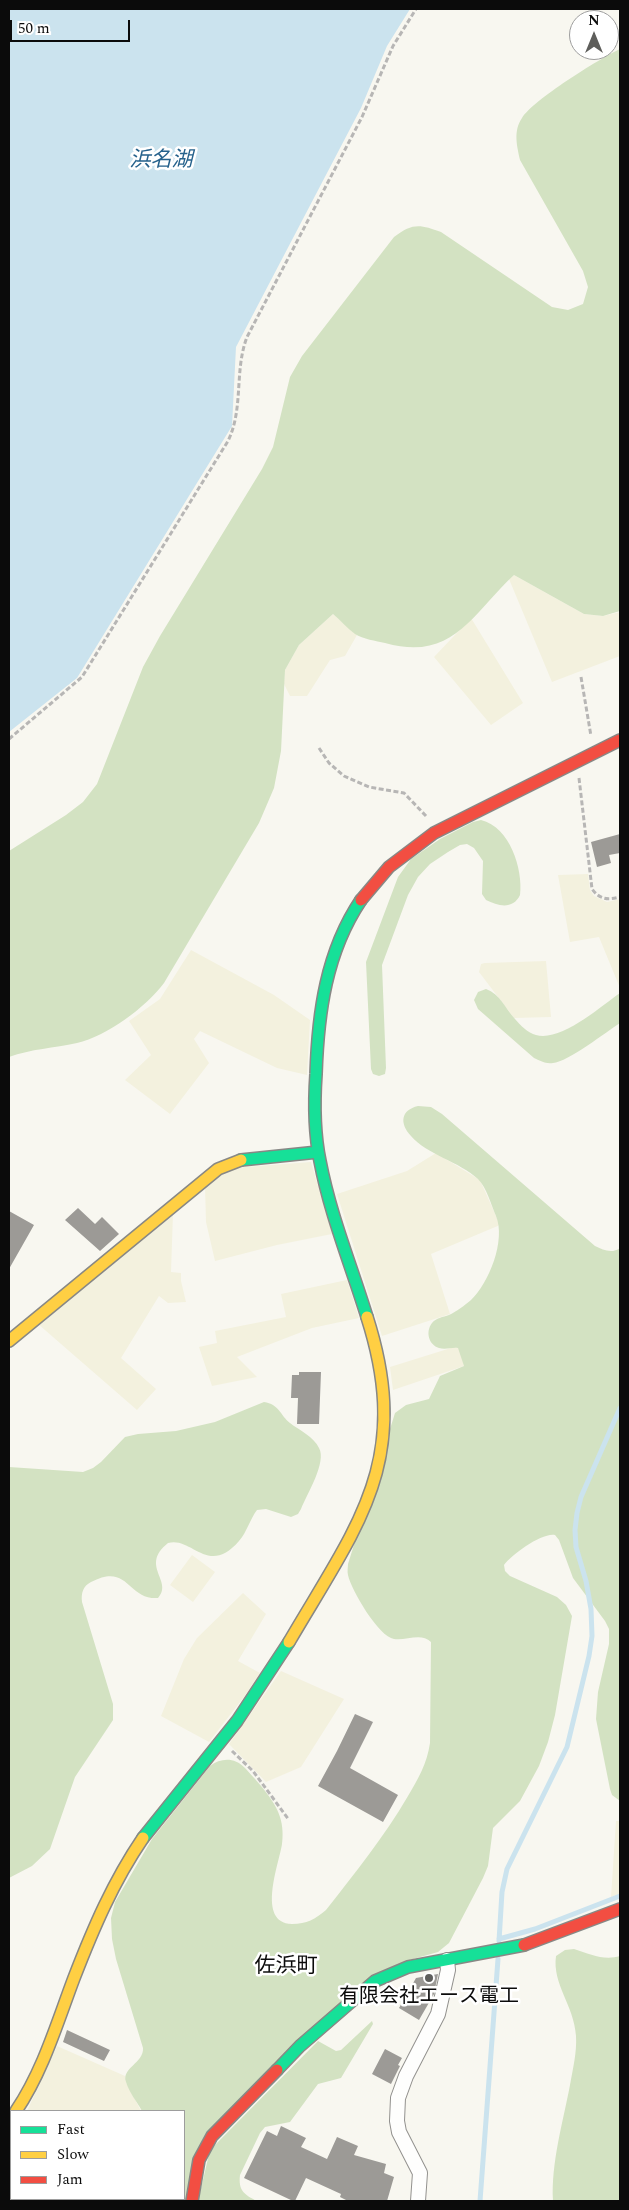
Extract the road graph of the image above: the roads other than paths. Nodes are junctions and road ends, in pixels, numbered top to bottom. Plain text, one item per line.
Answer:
1 (620, 740) edge
2 (318, 1152) junction
3 (9, 1340) edge
4 (620, 1909) edge
5 (447, 1960) junction
6 (17, 2110) edge
7 (192, 2201) edge
8 (418, 2201) edge

1 - 2 street
2 - 3 street
2 - 6 street
4 - 5 street
5 - 7 street
5 - 8 street

